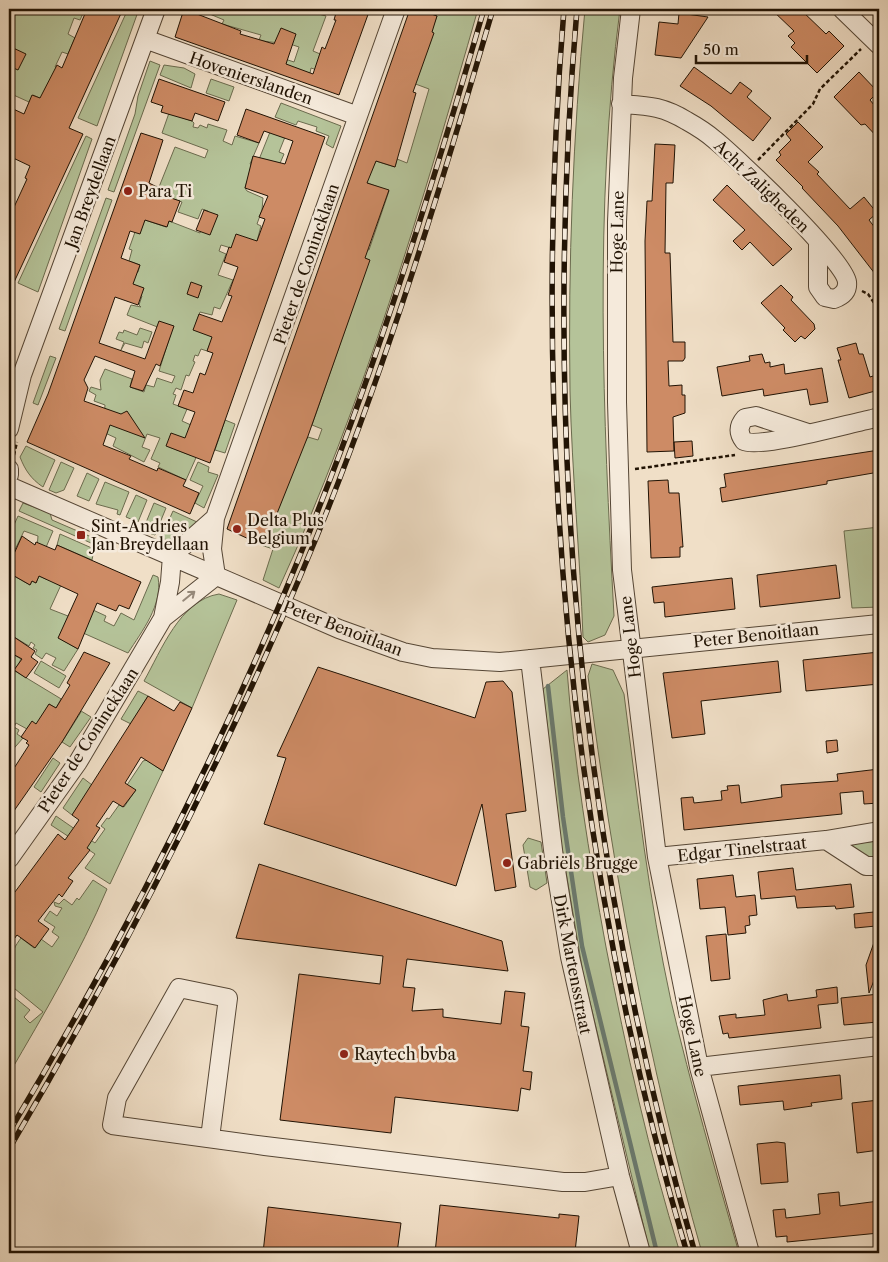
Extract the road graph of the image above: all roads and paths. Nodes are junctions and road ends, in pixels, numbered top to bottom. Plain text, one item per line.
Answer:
1 (156, 9) edge
2 (396, 9) edge
3 (631, 9) edge
4 (842, 9) edge
5 (145, 40) junction
6 (876, 42) edge
7 (621, 104) junction
8 (358, 116) junction
9 (748, 170) junction
10 (818, 242) junction
11 (847, 284) junction
12 (879, 310) edge
13 (22, 375) junction
14 (9, 396) edge
15 (879, 417) edge
16 (9, 429) edge
17 (808, 433) junction
18 (749, 444) junction
19 (9, 469) edge
20 (618, 470) junction
21 (9, 475) edge
22 (9, 486) edge
23 (214, 518) junction
24 (172, 556) junction
25 (216, 576) junction
26 (164, 618) junction
27 (879, 624) edge
28 (631, 648) junction
29 (530, 659) junction
30 (879, 831) edge
31 (826, 840) junction
32 (657, 857) junction
33 (9, 859) edge
34 (879, 866) edge
35 (875, 1050) edge
36 (699, 1067) junction
37 (210, 1138) junction
38 (620, 1176) junction
39 (641, 1253) edge
40 (750, 1253) edge

1 - 5 street, Jan Breydellaan
2 - 8 street, Pieter de Conincklaan
3 - 7 street, Hoge Lane
4 - 6 street
5 - 8 street, Hovenierslanden
5 - 13 street, Jan Breydellaan
6 - 9 path
7 - 9 street, Acht Zaligheden
7 - 20 street, Hoge Lane
8 - 23 street, Pieter de Conincklaan
9 - 10 street, Acht Zaligheden
10 - 11 street, Acht Zaligheden
10 - 11 street, Acht Zaligheden
11 - 12 path
13 - 14 street, Jan Breydellaan
13 - 16 street, Jan Breydellaan
15 - 17 street
17 - 18 street
17 - 18 street
18 - 20 path
19 - 21 street
20 - 28 street, Hoge Lane
22 - 24 street, Peter Benoitlaan
23 - 24 street, Pieter de Conincklaan
23 - 25 street, Pieter de Conincklaan
24 - 25 street, Peter Benoitlaan
24 - 26 street, Pieter de Conincklaan
26 -> 25 street, Pieter de Conincklaan
25 - 29 street, Peter Benoitlaan
26 - 33 street, Pieter de Conincklaan
27 - 28 street, Peter Benoitlaan
28 - 29 street, Peter Benoitlaan
28 - 32 street, Hoge Lane
29 - 38 street, Dirk Martensstraat
30 - 31 street, Edgar Tinelstraat
31 - 32 street, Edgar Tinelstraat
31 - 34 street, Edgar Tinelstraat
32 - 36 street, Hoge Lane
35 - 36 street
36 - 40 street, Hoge Lane
37 - 37 street
37 - 38 street
38 - 39 street, Dirk Martensstraat

